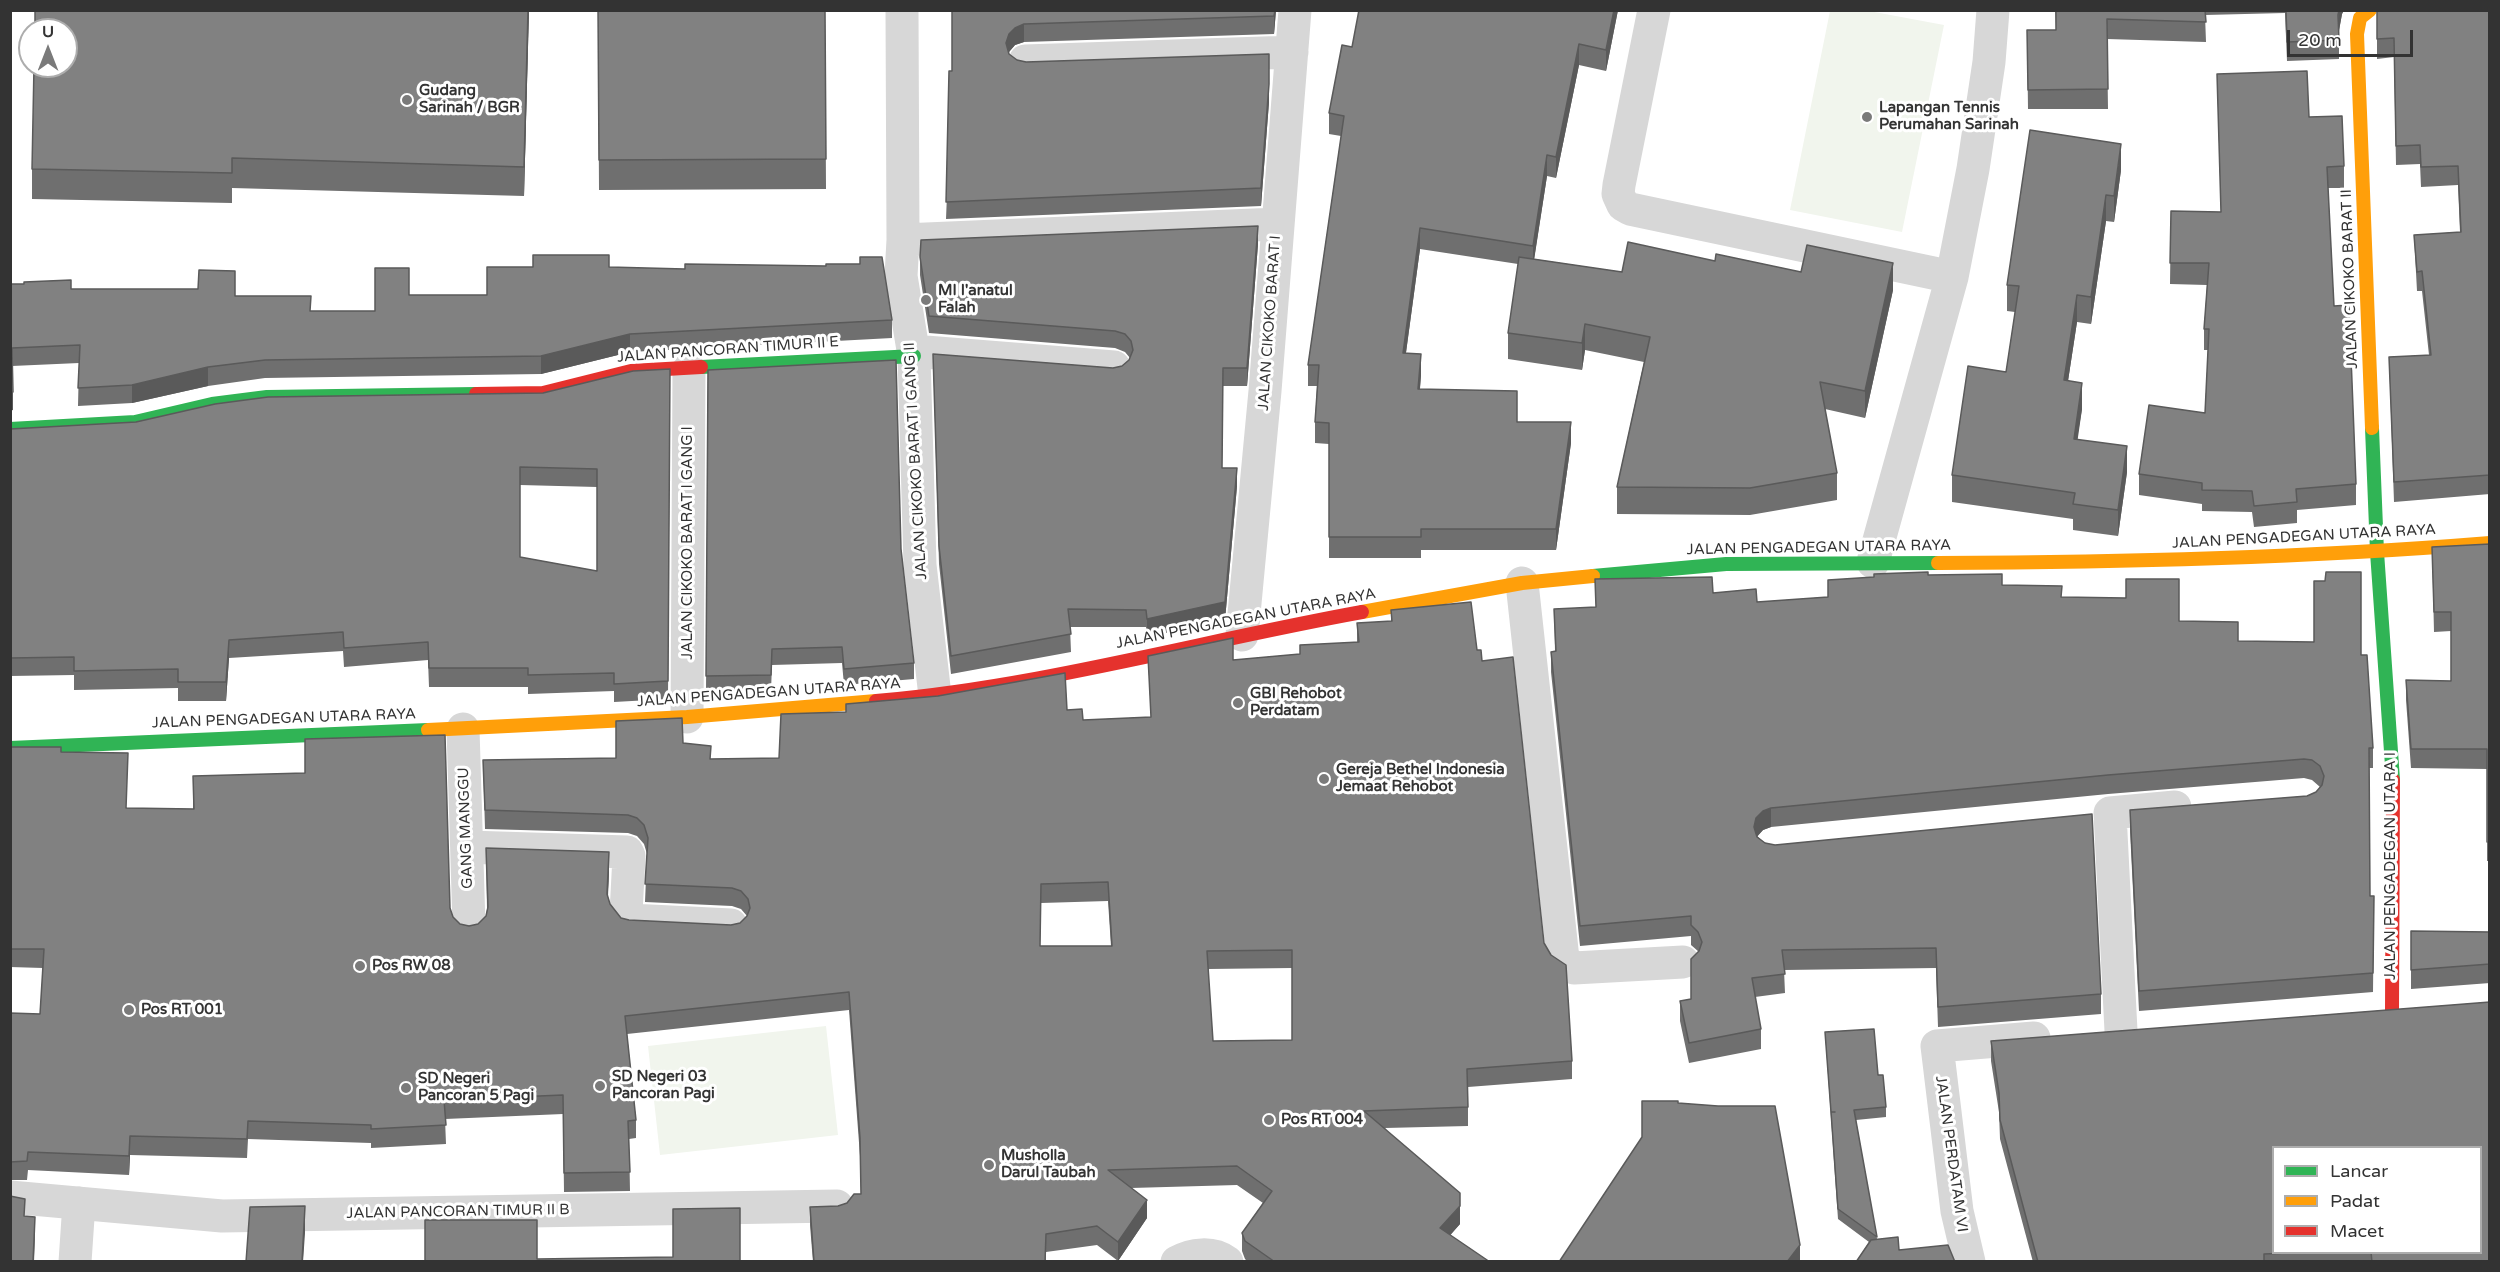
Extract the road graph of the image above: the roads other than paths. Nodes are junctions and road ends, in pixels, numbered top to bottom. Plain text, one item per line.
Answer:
1 (902, 10) edge
2 (1295, 10) edge
3 (1654, 10) edge
4 (1993, 10) edge
5 (2370, 10) edge
6 (1292, 52) junction
7 (1025, 61) edge
8 (1277, 224) junction
9 (903, 240) junction
10 (1952, 277) junction
11 (914, 354) junction
12 (1114, 368) edge
13 (688, 369) junction
14 (10, 429) edge
15 (2490, 543) edge
16 (2377, 552) junction
17 (1873, 562) junction
18 (1522, 583) junction
19 (1242, 634) junction
20 (935, 696) junction
21 (687, 717) junction
22 (463, 729) junction
23 (10, 748) edge
24 (2202, 805) edge
25 (468, 847) junction
26 (731, 925) edge
27 (469, 926) edge
28 (1683, 962) dead end
29 (2425, 1007) edge
30 (2392, 1010) junction
31 (2357, 1013) edge
32 (2156, 1028) edge
33 (2121, 1031) junction
34 (10, 1197) edge
35 (79, 1203) junction
36 (837, 1206) edge
37 (75, 1262) edge
38 (1177, 1262) edge
39 (1227, 1262) edge
40 (1969, 1262) edge

1 - 9 street, JALAN CIKOKO BARAT I GANG II
2 - 6 street, JALAN CIKOKO BARAT I
3 - 10 street
4 - 10 street
5 - 16 street, JALAN CIKOKO BARAT II
6 - 7 street
6 - 8 street, JALAN CIKOKO BARAT I
8 - 9 street
8 - 19 street, JALAN CIKOKO BARAT I
9 - 11 street, JALAN CIKOKO BARAT I GANG II
10 - 17 street
11 - 12 street
11 - 13 street, JALAN PANCORAN TIMUR II E
11 - 20 street, JALAN CIKOKO BARAT I GANG II
13 - 14 street, JALAN PANCORAN TIMUR II E
13 - 21 street, JALAN CIKOKO BARAT I GANG I
15 - 16 street, JALAN PENGADEGAN UTARA RAYA
16 - 17 street, JALAN PENGADEGAN UTARA RAYA
16 - 30 street, JALAN PENGADEGAN UTARA I
17 - 18 street, JALAN PENGADEGAN UTARA RAYA
18 - 19 street, JALAN PENGADEGAN UTARA RAYA
18 - 28 street
19 - 20 street, JALAN PENGADEGAN UTARA RAYA
20 - 21 street, JALAN PENGADEGAN UTARA RAYA
21 - 22 street, JALAN PENGADEGAN UTARA RAYA
22 - 23 street, JALAN PENGADEGAN UTARA RAYA
22 - 25 street, GANG MANGGU
24 - 33 street
25 - 26 street
25 - 27 street, GANG MANGGU
29 - 30 street
30 - 31 street
32 - 33 street
33 - 40 street, JALAN PERDATAM VI
34 - 35 street, JALAN PANCORAN TIMUR II B
35 - 36 street, JALAN PANCORAN TIMUR II B
35 - 37 street
38 - 39 street

